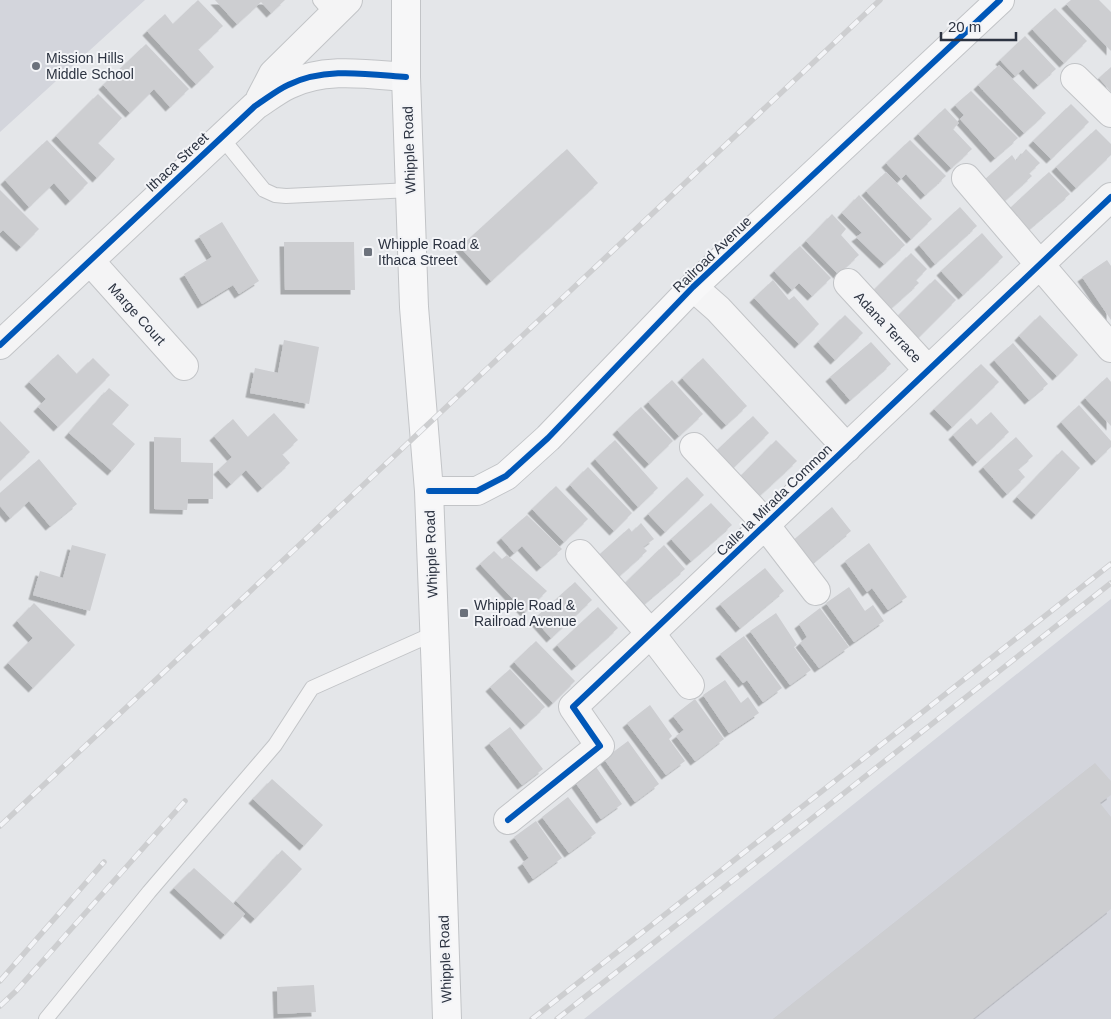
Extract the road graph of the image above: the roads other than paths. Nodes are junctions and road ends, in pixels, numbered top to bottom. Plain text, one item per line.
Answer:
1 (406, 0) edge
2 (1000, 0) edge
3 (334, 5) edge
4 (406, 77) junction
5 (1075, 78) dead end
6 (256, 106) junction
7 (1111, 113) edge
8 (222, 138) junction
9 (966, 178) dead end
10 (411, 190) junction
11 (1111, 197) edge
12 (90, 261) junction
13 (1040, 264) junction
14 (848, 283) dead end
15 (693, 287) junction
16 (0, 345) edge
17 (1111, 348) edge
18 (184, 366) dead end
19 (928, 370) junction
20 (694, 447) dead end
21 (847, 448) junction
22 (429, 491) junction
23 (766, 525) junction
24 (580, 554) dead end
25 (816, 592) dead end
26 (435, 633) junction
27 (651, 634) junction
28 (690, 685) dead end
29 (508, 820) dead end
30 (46, 1019) edge
31 (447, 1019) edge

1 - 4 main road, Whipple Road
2 - 15 main road, Railroad Avenue
3 - 6 street, Ithaca Street
4 - 6 street, Ithaca Street
4 - 10 main road, Whipple Road
5 - 7 street
6 - 8 street, Ithaca Street
8 - 10 lane
8 - 12 street, Ithaca Street
9 - 13 street
10 - 22 main road, Whipple Road
11 - 13 street, Calle la Mirada Common
12 - 16 street, Ithaca Street
12 - 18 street, Marge Court
13 - 17 street
13 - 19 street, Calle la Mirada Common
14 - 19 street, Adana Terrace
15 - 21 street, Calle la Mirada Common
15 - 22 main road, Railroad Avenue
19 - 21 street, Calle la Mirada Common
20 - 23 street
21 - 23 street, Calle la Mirada Common
22 - 26 main road, Whipple Road
23 - 25 street
23 - 27 street, Calle la Mirada Common
24 - 27 street
26 - 30 lane
26 - 31 main road, Whipple Road
27 - 28 street
27 - 29 street, Calle la Mirada Common

